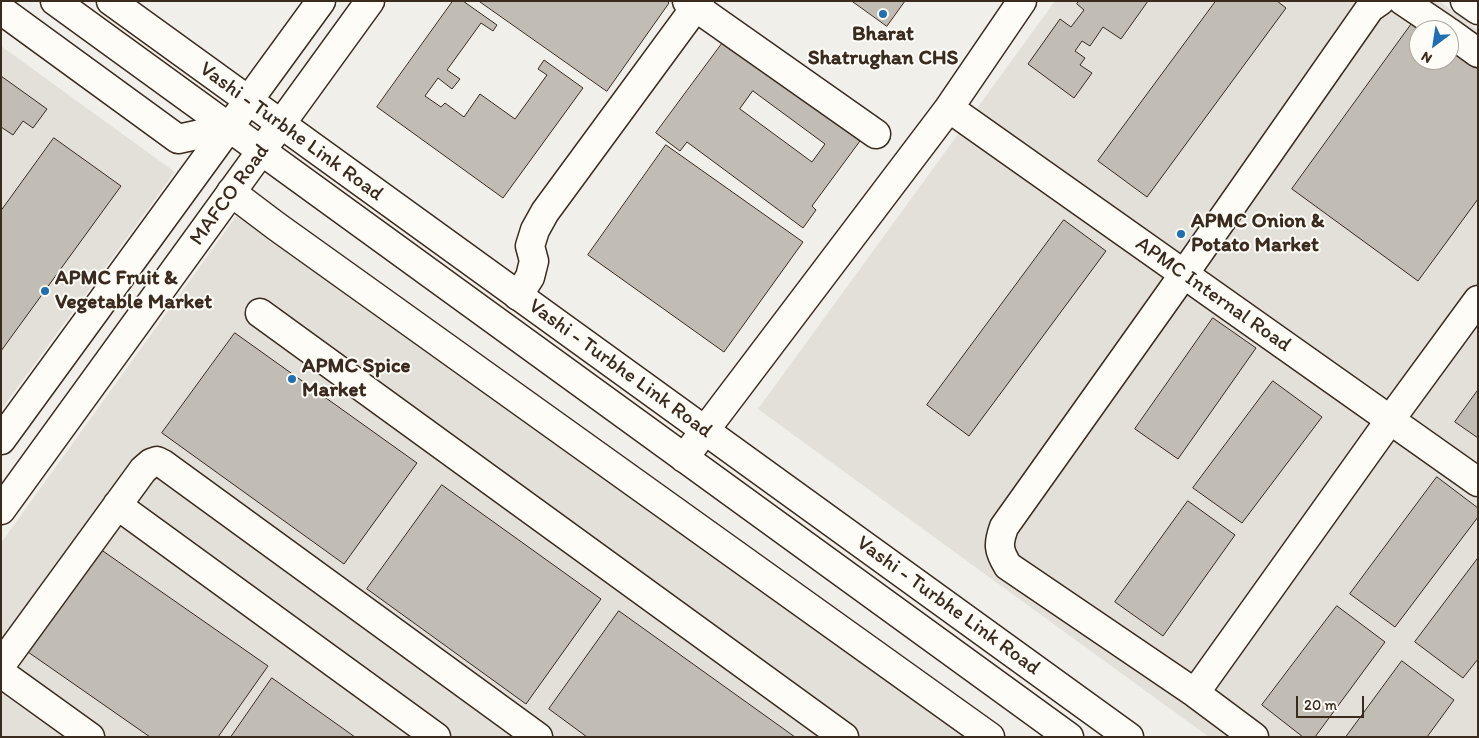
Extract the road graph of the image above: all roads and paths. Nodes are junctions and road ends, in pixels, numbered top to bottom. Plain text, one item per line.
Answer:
1 (55, 1) edge
2 (110, 1) edge
3 (321, 1) edge
4 (370, 1) edge
5 (1022, 1) edge
6 (1380, 1) edge
7 (1404, 1) edge
8 (1465, 1) edge
9 (694, 3) edge
10 (1, 10) edge
11 (1478, 10) edge
12 (1432, 20) edge
13 (1459, 39) edge
14 (1478, 53) edge
15 (248, 101) junction
16 (949, 108) junction
17 (281, 124) junction
18 (229, 128) junction
19 (876, 134) dead end
20 (261, 151) junction
21 (232, 192) junction
22 (1184, 274) junction
23 (518, 296) junction
24 (1478, 300) edge
25 (260, 313) dead end
26 (1390, 420) junction
27 (704, 430) junction
28 (1, 440) edge
29 (684, 458) junction
30 (1478, 482) edge
31 (117, 505) junction
32 (1, 510) edge
33 (1, 665) edge
34 (1, 672) edge
35 (1195, 692) junction
36 (90, 737) edge
37 (436, 737) edge
38 (538, 737) edge
39 (844, 737) edge
40 (990, 737) edge
41 (1069, 737) edge
42 (1129, 737) edge
43 (1254, 737) edge

1 - 18 main road, Vashi - Turbhe Link Road
2 - 15 main road, Vashi - Turbhe Link Road
3 - 15 main road, MAFCO Road
4 - 17 main road, MAFCO Road
5 - 16 main road
6 - 22 main road
7 - 12 main road
8 - 11 main road
9 - 19 main road
9 - 23 main road
10 - 18 main road
13 - 14 main road
15 - 17 main road, Vashi - Turbhe Link Road
15 - 18 main road, MAFCO Road
16 - 22 main road, APMC Internal Road
16 - 27 main road
17 - 20 main road, MAFCO Road
17 - 23 main road, Vashi - Turbhe Link Road
18 - 20 main road, Vashi - Turbhe Link Road
18 - 28 main road, MAFCO Road
20 - 21 main road, MAFCO Road
20 - 29 main road, Vashi - Turbhe Link Road
21 - 32 main road, MAFCO Road
21 - 40 main road
22 - 26 main road, APMC Internal Road
22 - 35 main road
23 - 27 main road, Vashi - Turbhe Link Road
24 - 26 main road
25 - 39 main road
26 - 30 main road, APMC Internal Road
26 - 35 main road
27 - 29 main road
27 - 42 main road, Vashi - Turbhe Link Road
29 - 41 main road, Vashi - Turbhe Link Road
31 - 33 main road
31 - 37 main road
31 - 38 main road
34 - 36 main road
35 - 43 main road

